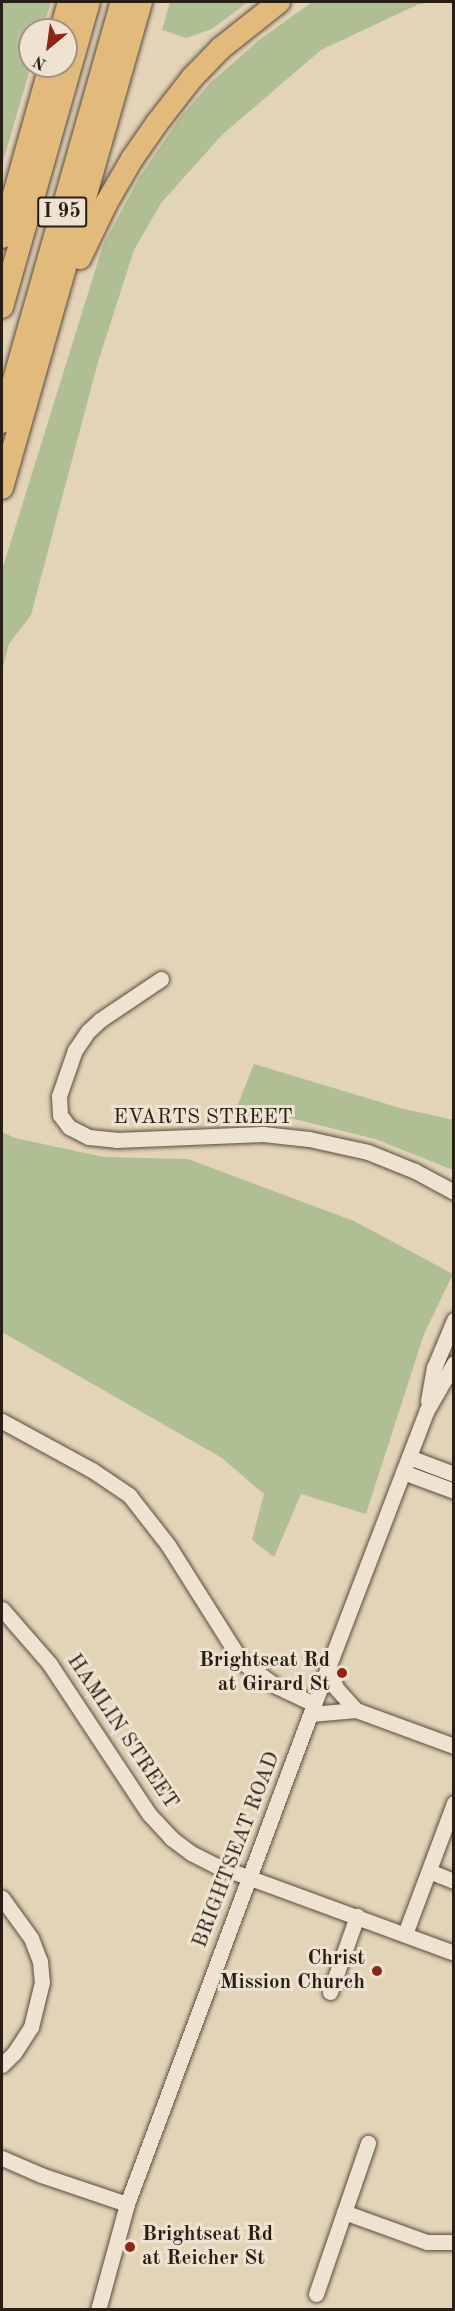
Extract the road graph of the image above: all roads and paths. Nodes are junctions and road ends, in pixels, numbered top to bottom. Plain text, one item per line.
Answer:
1 (69, 2) edge
2 (89, 2) edge
3 (122, 2) edge
4 (141, 2) edge
5 (279, 2) edge
6 (64, 18) edge
7 (47, 78) edge
8 (2, 237) edge
9 (2, 306) edge
10 (39, 356) junction
11 (2, 422) edge
12 (2, 488) edge
13 (161, 979) dead end
14 (453, 1192) edge
15 (453, 1320) edge
16 (453, 1363) edge
17 (427, 1410) junction
18 (2, 1421) edge
19 (409, 1457) junction
20 (403, 1472) junction
21 (453, 1474) edge
22 (453, 1491) edge
23 (2, 1609) edge
24 (328, 1667) junction
25 (312, 1709) junction
26 (356, 1710) junction
27 (453, 1746) edge
28 (453, 1803) edge
29 (429, 1871) junction
30 (249, 1877) junction
31 (453, 1881) edge
32 (2, 1898) edge
33 (357, 1916) junction
34 (405, 1934) junction
35 (453, 1953) edge
36 (330, 1992) dead end
37 (2, 2065) edge
38 (368, 2143) dead end
39 (2, 2158) edge
40 (127, 2204) junction
41 (344, 2211) junction
42 (453, 2242) edge
43 (316, 2294) dead end
44 (98, 2310) edge

1 - 6 highway
2 - 9 highway, I 95
3 - 11 highway, I 95
4 - 10 highway
5 - 10 highway
7 - 8 highway
10 - 12 highway
13 - 14 street, EVARTS STREET
15 - 17 street, BRIGHTSEAT ROAD
16 - 17 street, BRIGHTSEAT ROAD
17 - 19 street, BRIGHTSEAT ROAD
18 - 25 street
19 - 20 street, BRIGHTSEAT ROAD
19 - 21 street
20 - 22 street
20 - 24 street, BRIGHTSEAT ROAD
23 - 30 street, HAMLIN STREET
24 - 25 street, BRIGHTSEAT ROAD
24 - 26 street
25 - 26 street
25 - 30 street, BRIGHTSEAT ROAD
26 - 27 street
28 - 29 street
29 - 31 street
29 - 34 street
30 - 33 street, HAMLIN STREET
30 - 40 street, BRIGHTSEAT ROAD
32 - 37 street
33 - 34 street, HAMLIN STREET
33 - 36 street
34 - 35 street, HAMLIN STREET
38 - 41 street
39 - 40 street
40 - 44 street, BRIGHTSEAT ROAD
41 - 42 street
41 - 43 street

